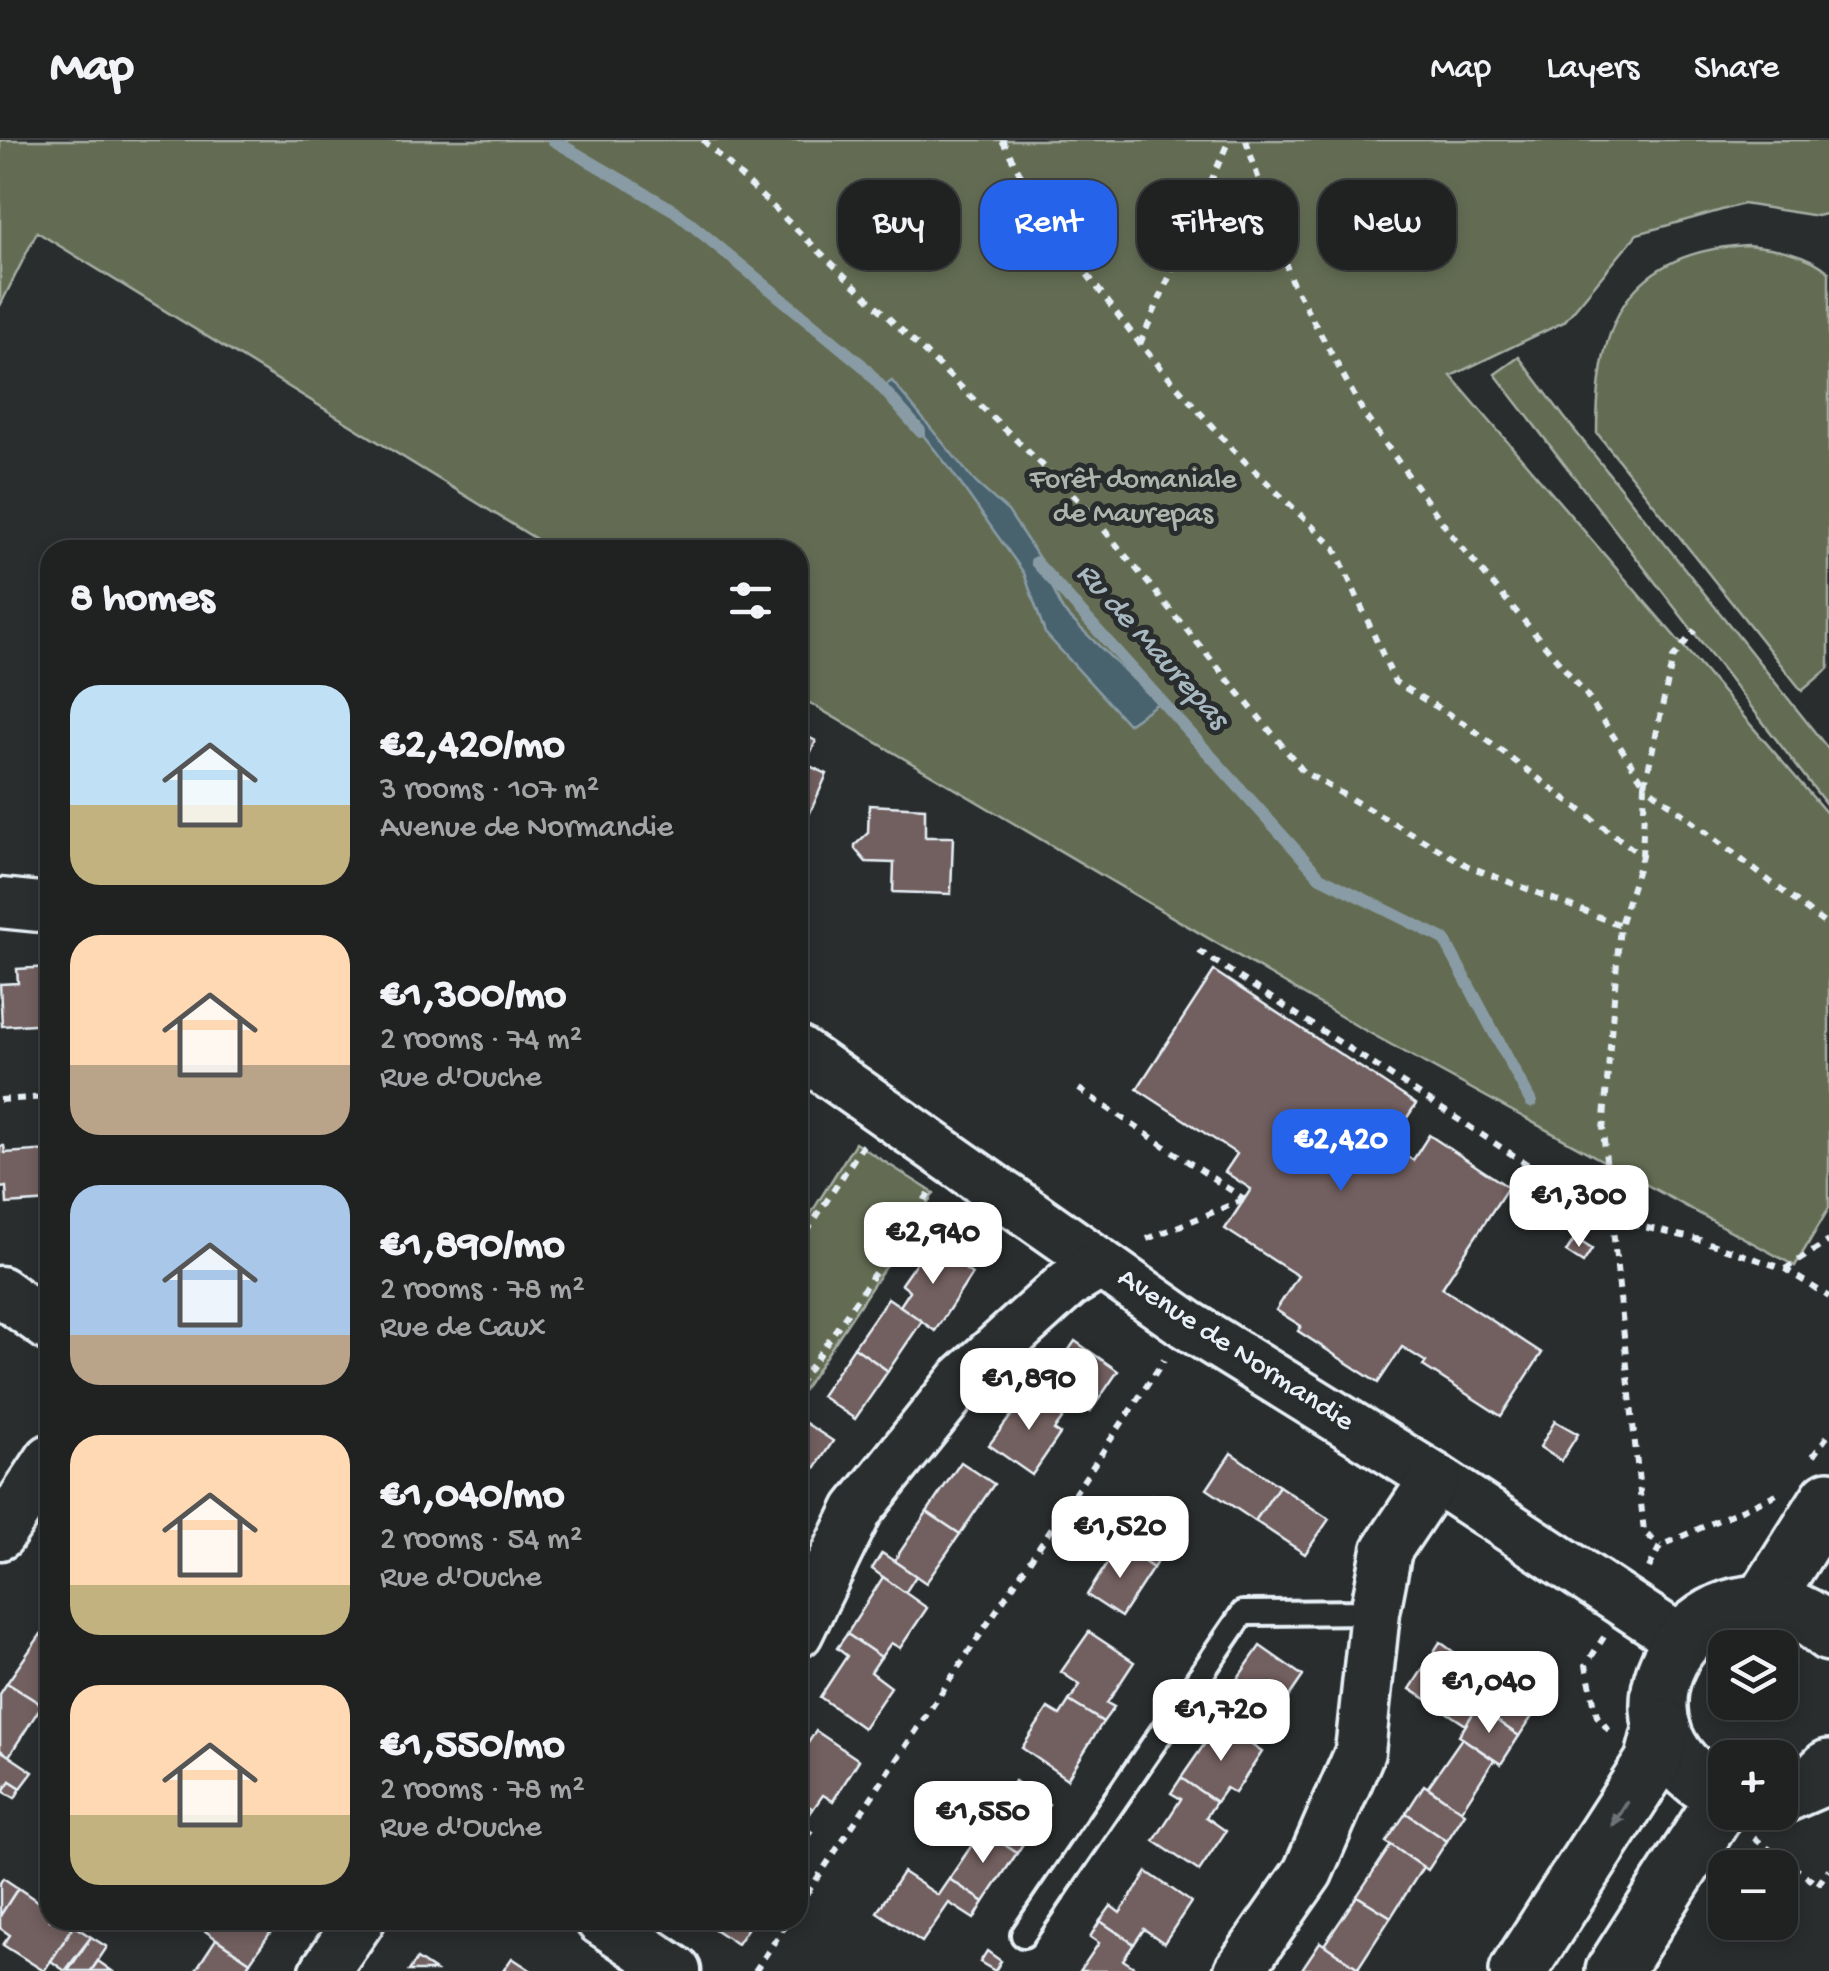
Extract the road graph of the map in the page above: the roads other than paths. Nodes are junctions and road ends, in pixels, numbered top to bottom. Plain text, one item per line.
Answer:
1 (40, 897) edge
2 (0, 900) edge
3 (40, 906) edge
4 (808, 1058) edge
5 (1101, 1264) junction
6 (0, 1291) edge
7 (40, 1320) edge
8 (40, 1474) edge
9 (1435, 1478) junction
10 (1825, 1505) edge
11 (0, 1534) edge
12 (1764, 1602) junction
13 (808, 1612) edge
14 (1375, 1612) junction
15 (1829, 1633) edge
16 (1681, 1640) junction
17 (1640, 1734) junction
18 (1708, 1782) edge
19 (1745, 1830) edge
20 (353, 1930) edge
21 (624, 1930) edge
22 (1023, 1935) dead end
23 (325, 1971) edge
24 (676, 1971) edge
25 (1239, 1971) edge
26 (1518, 1971) edge
27 (1614, 1971) edge

1 - 2 street
2 - 3 street
4 - 5 street, Avenue de Normandie
5 - 9 street, Avenue de Normandie
5 - 13 street
6 - 7 street
8 - 11 street
9 - 14 street
9 - 16 street, Avenue de Normandie
10 - 12 street
12 - 15 street
12 - 16 street
14 - 22 lane
14 - 25 street
16 - 17 street
17 - 18 street
17 -> 26 street
19 - 27 street
20 - 23 street
21 - 24 street

